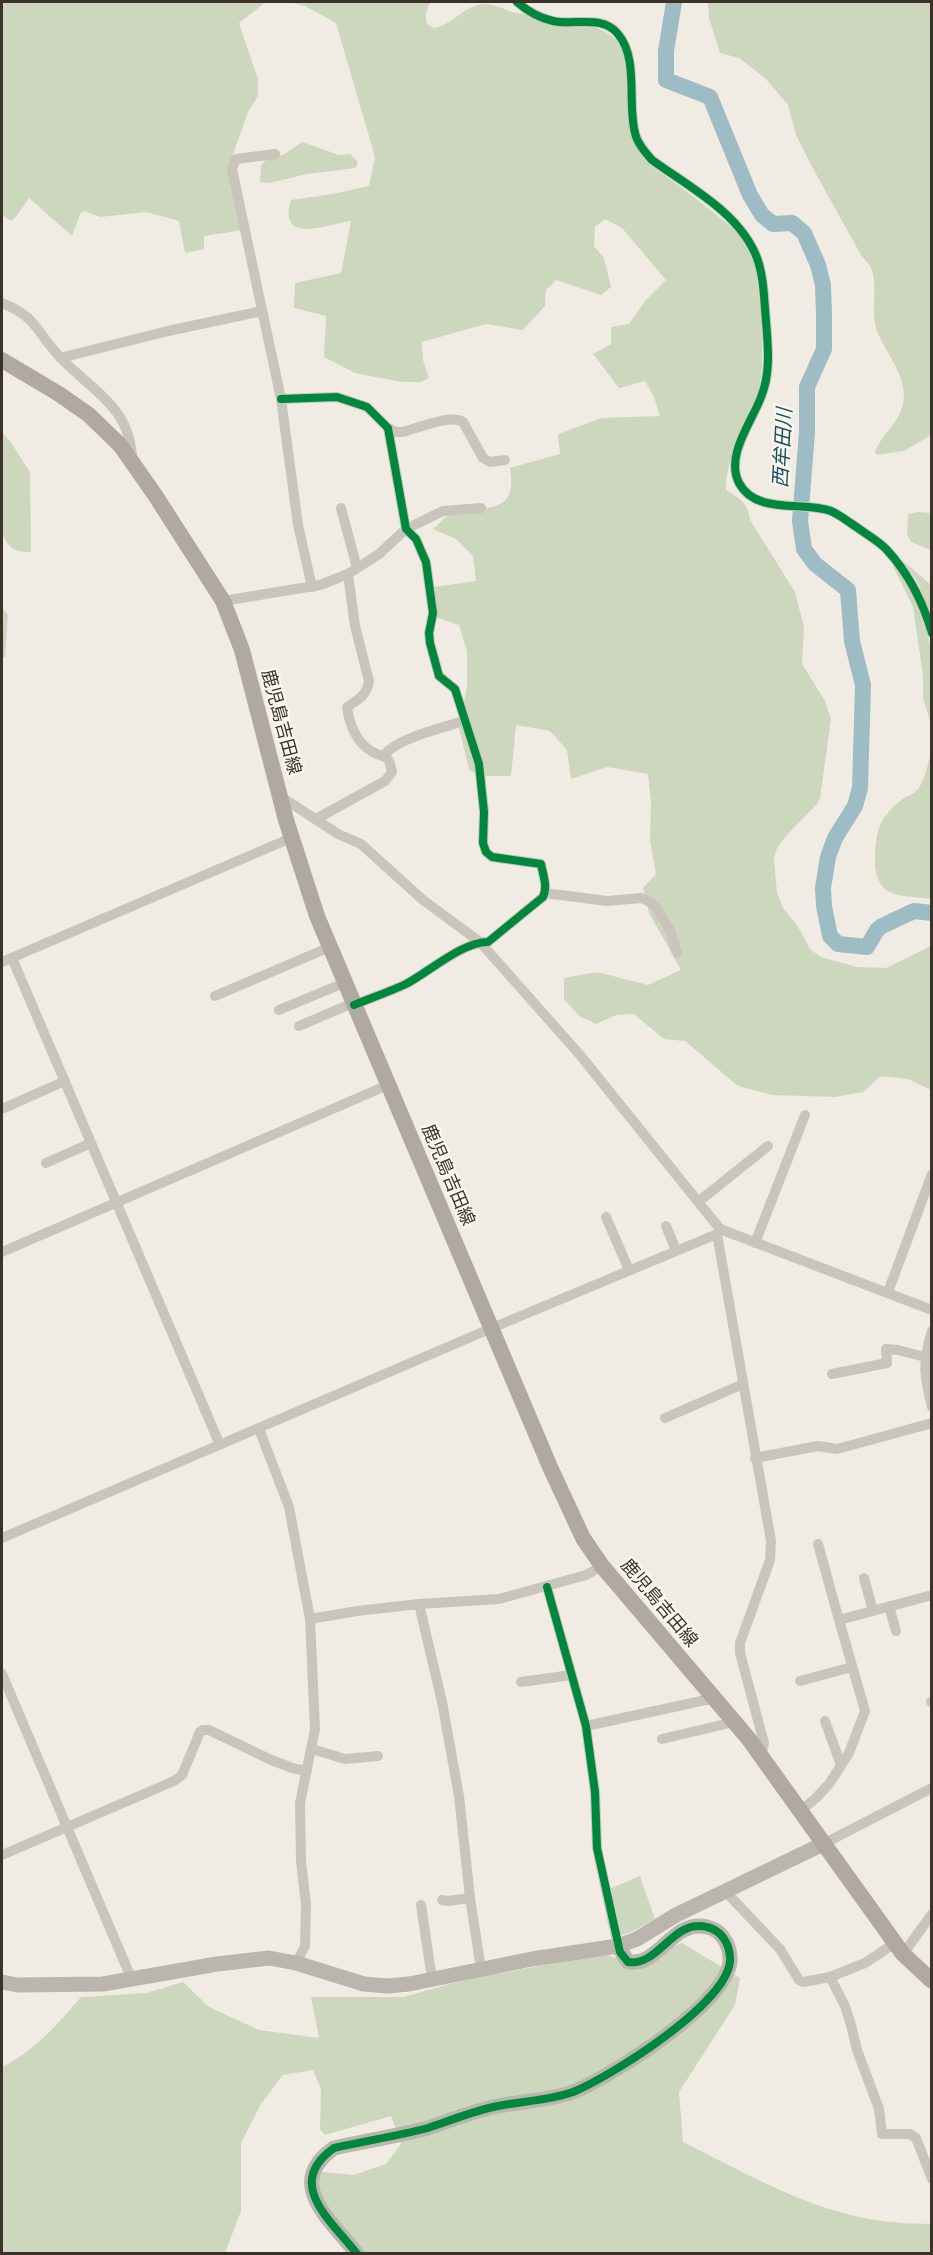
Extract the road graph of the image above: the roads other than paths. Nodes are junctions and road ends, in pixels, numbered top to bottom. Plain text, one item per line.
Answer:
1 (517, 2) edge
2 (275, 154) dead end
3 (2, 303) edge
4 (262, 311) junction
5 (60, 358) junction
6 (2, 360) edge
7 (281, 399) junction
8 (388, 428) junction
9 (505, 460) dead end
10 (132, 462) junction
11 (341, 508) dead end
12 (481, 508) dead end
13 (406, 529) junction
14 (353, 571) junction
15 (312, 587) junction
16 (223, 601) junction
17 (932, 633) edge
18 (463, 721) junction
19 (384, 755) junction
20 (280, 796) junction
21 (316, 819) junction
22 (291, 838) junction
23 (545, 893) junction
24 (480, 942) junction
25 (330, 947) junction
26 (677, 953) dead end
27 (7, 960) edge
28 (344, 982) junction
29 (215, 996) dead end
30 (353, 1004) junction
31 (279, 1010) dead end
32 (299, 1026) dead end
33 (65, 1081) junction
34 (388, 1085) junction
35 (2, 1109) edge
36 (805, 1115) dead end
37 (91, 1143) junction
38 (768, 1146) dead end
39 (46, 1163) dead end
40 (932, 1174) edge
41 (117, 1202) junction
42 (698, 1202) junction
43 (606, 1217) dead end
44 (666, 1226) dead end
45 (718, 1232) junction
46 (755, 1243) junction
47 (676, 1250) junction
48 (2, 1252) edge
49 (629, 1270) junction
50 (888, 1292) junction
51 (932, 1310) edge
52 (492, 1328) junction
53 (932, 1331) edge
54 (925, 1358) junction
55 (832, 1374) dead end
56 (743, 1384) junction
57 (932, 1407) edge
58 (665, 1418) dead end
59 (932, 1423) edge
60 (259, 1429) junction
61 (220, 1445) junction
62 (755, 1458) junction
63 (2, 1538) edge
64 (818, 1544) dead end
65 (602, 1566) junction
66 (864, 1578) dead end
67 (547, 1587) junction
68 (931, 1598) edge
69 (419, 1604) junction
70 (889, 1606) junction
71 (873, 1611) junction
72 (310, 1618) junction
73 (839, 1620) junction
74 (896, 1631) dead end
75 (852, 1667) junction
76 (2, 1674) edge
77 (572, 1675) junction
78 (801, 1681) dead end
79 (520, 1682) dead end
80 (715, 1698) junction
81 (825, 1720) dead end
82 (734, 1722) junction
83 (585, 1725) junction
84 (662, 1739) dead end
85 (312, 1749) junction
86 (378, 1756) dead end
87 (761, 1756) junction
88 (841, 1765) junction
89 (307, 1771) junction
90 (932, 1788) edge
91 (799, 1812) junction
92 (66, 1827) junction
93 (823, 1844) junction
94 (2, 1855) edge
95 (725, 1891) junction
96 (470, 1898) junction
97 (442, 1900) dead end
98 (421, 1905) dead end
99 (932, 1914) edge
100 (618, 1947) junction
101 (899, 1949) junction
102 (296, 1963) junction
103 (481, 1969) junction
104 (830, 1977) junction
105 (432, 1979) junction
106 (132, 1980) junction
107 (932, 1981) edge
108 (2, 1982) edge
109 (932, 2179) edge
110 (357, 2253) edge

1 - 17 street
2 - 4 street
3 - 5 street
4 - 5 street
4 - 7 street
5 - 10 street
6 - 10 main road, 鹿児島吉田線
7 - 8 street
7 - 15 street
8 - 9 street
8 - 13 street
10 - 16 main road, 鹿児島吉田線
11 - 14 street
12 - 13 street
13 - 14 street
13 - 18 street
14 - 15 street
14 - 19 street
15 - 16 street
16 - 20 main road, 鹿児島吉田線
18 - 19 street
18 - 23 street
19 - 21 street
20 - 21 street
20 - 22 main road, 鹿児島吉田線
21 - 24 street
22 - 25 main road, 鹿児島吉田線
22 - 27 street
23 - 24 street
23 - 26 street
24 - 30 street
24 - 42 street
25 - 28 main road, 鹿児島吉田線
25 - 29 street
27 - 33 street
28 - 30 main road, 鹿児島吉田線
28 - 31 street
30 - 32 street
30 - 34 main road, 鹿児島吉田線
33 - 35 street
33 - 37 street
34 - 41 street
34 - 52 main road, 鹿児島吉田線
36 - 46 street
37 - 39 street
37 - 41 street
38 - 42 street
40 - 50 street
41 - 48 street
41 - 61 street
42 - 45 street
43 - 49 street
44 - 47 street
45 - 46 street
45 - 47 street
45 - 56 street
46 - 50 street
47 - 49 street
49 - 52 street
50 - 51 street
52 - 60 street
52 - 65 main road, 鹿児島吉田線
53 - 54 street
54 - 55 street
54 - 57 street
56 - 58 street
56 - 62 street
59 - 62 street
60 - 61 street
60 - 72 street
61 - 63 street
62 - 87 street
64 - 73 street
65 - 67 street
65 - 80 main road, 鹿児島吉田線
66 - 71 street
67 - 69 street
67 - 77 street
68 - 70 street
69 - 72 street
69 - 96 street
70 - 71 street
70 - 74 street
71 - 73 street
72 - 85 street
73 - 75 street
75 - 78 street
75 - 88 street
76 - 92 street
77 - 79 street
77 - 83 street
80 - 82 main road, 鹿児島吉田線
80 - 83 street
81 - 88 street
82 - 84 street
82 - 87 main road, 鹿児島吉田線
83 - 100 street
85 - 86 street
85 - 89 street
87 - 91 main road, 鹿児島吉田線
88 - 91 street
89 - 92 street
89 - 102 street
90 - 93 street
91 - 93 main road, 鹿児島吉田線
92 - 94 street
92 - 106 street
93 - 95 street
93 - 101 main road, 鹿児島吉田線
95 - 100 street
95 - 104 street
96 - 97 street
96 - 103 street
98 - 105 street
99 - 101 street
100 - 103 street
100 - 110 street
101 - 104 street
101 - 107 main road, 鹿児島吉田線
102 - 105 street
102 - 106 street
103 - 105 street
104 - 109 street
106 - 108 street

